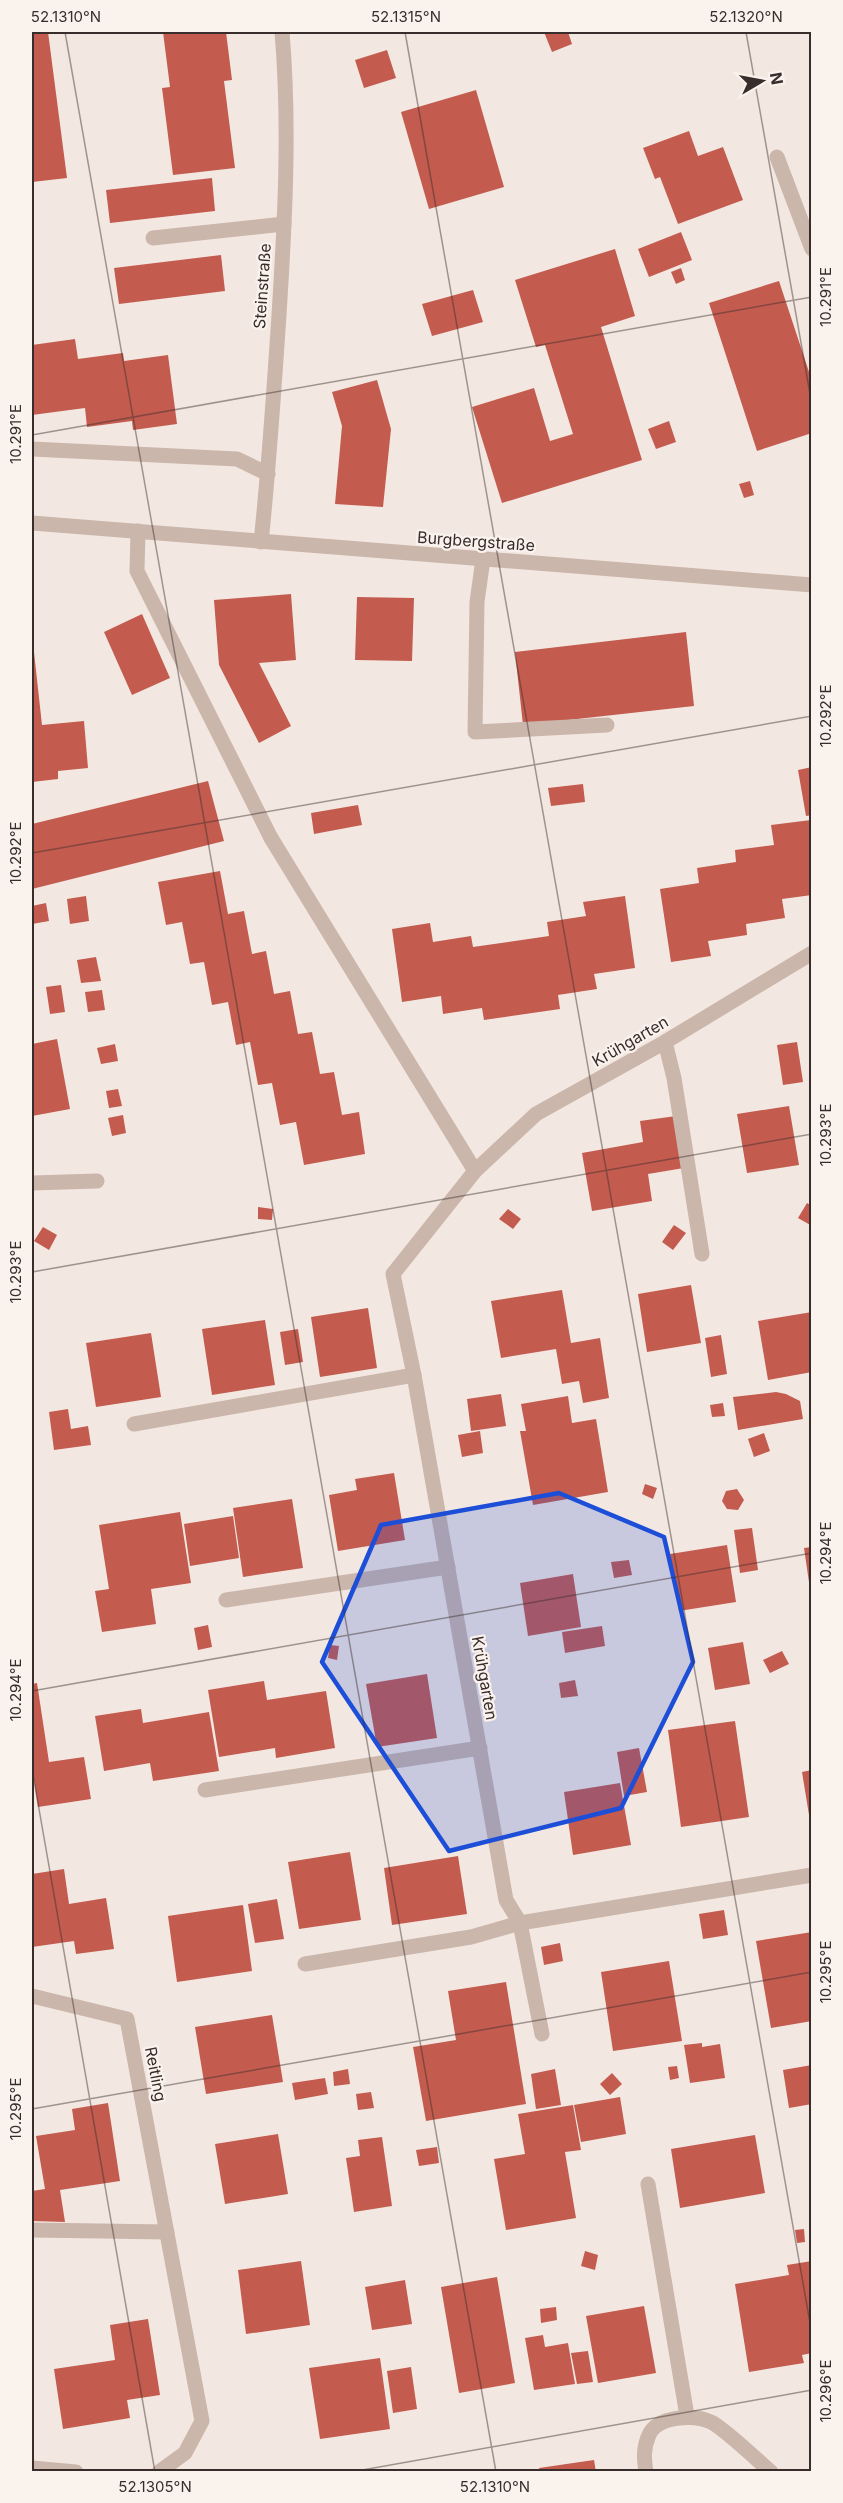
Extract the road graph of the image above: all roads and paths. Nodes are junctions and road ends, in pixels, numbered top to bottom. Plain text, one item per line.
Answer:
1 (282, 32) edge
2 (777, 157) dead end
3 (284, 224) junction
4 (153, 238) dead end
5 (812, 249) edge
6 (32, 449) edge
7 (268, 474) junction
8 (32, 523) edge
9 (138, 531) junction
10 (261, 542) junction
11 (483, 559) junction
12 (812, 585) edge
13 (607, 724) dead end
14 (812, 953) edge
15 (665, 1042) junction
16 (475, 1171) junction
17 (97, 1181) dead end
18 (32, 1183) edge
19 (702, 1254) dead end
20 (414, 1375) junction
21 (134, 1424) dead end
22 (448, 1567) junction
23 (226, 1600) dead end
24 (480, 1749) junction
25 (205, 1790) dead end
26 (812, 1875) edge
27 (520, 1923) junction
28 (305, 1964) dead end
29 (32, 1996) edge
30 (542, 2034) dead end
31 (648, 2184) dead end
32 (32, 2230) edge
33 (167, 2232) junction
34 (687, 2416) junction
35 (32, 2468) edge
36 (76, 2472) edge
37 (159, 2472) edge
38 (646, 2472) edge
39 (771, 2472) edge

1 - 3 street, Steinstraße
2 - 5 street
3 - 4 street
3 - 7 street, Steinstraße
6 - 7 street
7 - 10 street, Steinstraße
8 - 9 street, Burgbergstraße
9 - 10 street, Burgbergstraße
9 - 16 street
10 - 11 street, Burgbergstraße
11 - 12 street, Burgbergstraße
11 - 13 street
14 - 15 street, Krühgarten
15 - 16 street, Krühgarten
15 - 19 street
16 - 20 street, Krühgarten
17 - 18 street
20 - 21 street
20 - 22 street, Krühgarten
22 - 23 street
22 - 24 street, Krühgarten
24 - 25 street
24 - 27 street, Krühgarten
26 - 27 street
27 - 28 street
27 - 30 street, Krühgarten
29 - 33 street, Reitling
31 - 34 street
32 - 33 street
33 - 37 street, Reitling
34 - 38 street
34 - 39 street
35 - 36 street

